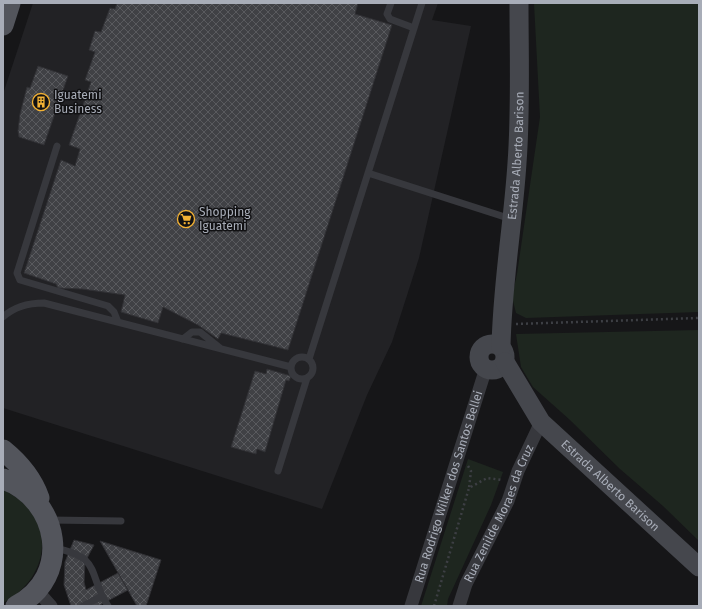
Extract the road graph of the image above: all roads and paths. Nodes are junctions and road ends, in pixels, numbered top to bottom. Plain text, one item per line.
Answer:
1 (10, 3) edge
2 (391, 3) edge
3 (422, 3) edge
4 (519, 3) edge
5 (3, 25) edge
6 (414, 28) junction
7 (57, 146) dead end
8 (368, 173) junction
9 (511, 220) junction
10 (65, 294) junction
11 (91, 301) junction
12 (61, 308) junction
13 (88, 314) junction
14 (502, 316) junction
15 (3, 317) edge
16 (699, 318) edge
17 (118, 322) junction
18 (183, 339) junction
19 (221, 349) junction
20 (495, 358) junction
21 (309, 359) junction
22 (291, 367) junction
23 (307, 378) junction
24 (541, 422) junction
25 (3, 450) edge
26 (456, 462) junction
27 (278, 471) dead end
28 (3, 479) edge
29 (514, 484) junction
30 (469, 488) junction
31 (45, 514) junction
32 (121, 521) dead end
33 (53, 548) junction
34 (699, 567) edge
35 (102, 596) junction
36 (44, 597) edge
37 (16, 606) edge
38 (83, 606) edge
39 (108, 606) edge
40 (411, 606) edge
41 (434, 606) edge
42 (459, 606) edge

1 - 5 main road
2 - 6 lane
3 - 6 lane
4 - 9 street, Estrada Alberto Barison
6 - 8 lane
7 - 10 lane
8 - 9 lane
8 - 21 lane
9 - 14 street, Estrada Alberto Barison
10 - 11 lane
10 - 12 lane
11 - 13 lane
11 - 17 lane
12 - 13 lane
12 - 15 lane
13 - 17 lane
14 - 16 path
14 - 20 street, Estrada Alberto Barison
17 - 18 lane
18 - 19 lane
18 - 19 lane
19 - 22 lane
20 - 24 street, Estrada Alberto Barison
20 - 26 street, Rua Rodrigo Wilker dos Santos Bellei
21 - 22 lane
21 - 23 lane
22 - 23 lane
23 - 27 lane
24 - 29 street, Rua Zenilde Moraes da Cruz
24 - 34 street, Estrada Alberto Barison
25 - 31 main road
26 - 30 path
26 - 40 street, Rua Rodrigo Wilker dos Santos Bellei
28 - 31 main road
29 - 30 path
29 - 42 street, Rua Zenilde Moraes da Cruz
30 - 41 path
31 - 32 lane
31 - 33 main road
33 - 35 lane
33 - 36 main road
35 - 38 lane
35 - 39 lane
36 - 37 main road

